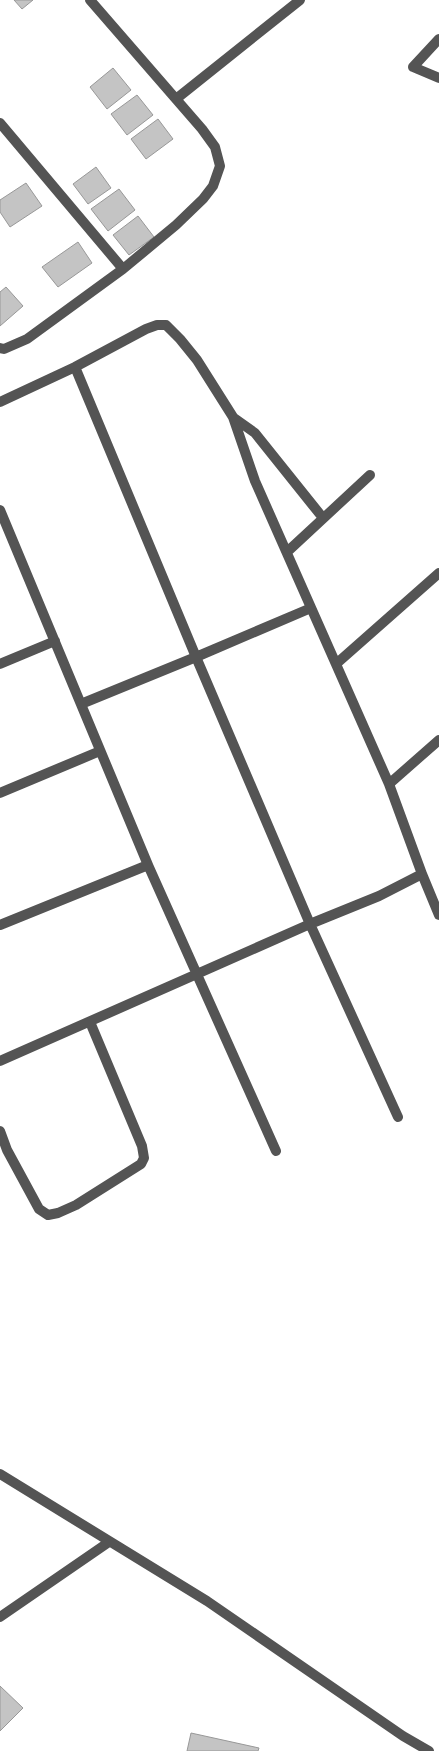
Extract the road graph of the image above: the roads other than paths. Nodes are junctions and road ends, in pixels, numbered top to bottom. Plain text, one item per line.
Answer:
1 (300, 0) edge
2 (95, 2) edge
3 (439, 40) edge
4 (439, 78) edge
5 (176, 99) junction
6 (0, 123) edge
7 (123, 269) junction
8 (0, 348) edge
9 (75, 367) junction
10 (0, 402) edge
11 (233, 417) junction
12 (370, 475) dead end
13 (0, 510) edge
14 (323, 518) junction
15 (4, 531) edge
16 (287, 552) junction
17 (439, 573) edge
18 (311, 608) junction
19 (55, 641) junction
20 (196, 657) junction
21 (0, 664) edge
22 (336, 664) junction
23 (81, 704) junction
24 (439, 740) edge
25 (100, 751) junction
26 (389, 784) junction
27 (0, 793) edge
28 (148, 864) junction
29 (422, 874) junction
30 (437, 902) edge
31 (439, 915) edge
32 (310, 924) junction
33 (0, 925) edge
34 (197, 975) junction
35 (90, 1022) junction
36 (0, 1061) edge
37 (398, 1117) dead end
38 (0, 1131) edge
39 (276, 1151) dead end
40 (3, 1154) edge
41 (0, 1474) edge
42 (109, 1542) junction
43 (0, 1617) edge
44 (429, 1751) edge

1 - 5 street
2 - 5 street
3 - 4 street
5 - 7 street
6 - 7 street
7 - 8 street
9 - 10 street
9 - 11 street
9 - 20 street
11 - 14 street
11 - 16 street
12 - 14 street
13 - 15 street
14 - 16 street
15 - 19 street
16 - 18 street
17 - 22 street
18 - 20 street
18 - 22 street
19 - 21 street
19 - 23 street
20 - 23 street
20 - 32 street
22 - 26 street
23 - 25 street
24 - 26 street
25 - 27 street
25 - 28 street
26 - 29 street
28 - 33 street
28 - 34 street
29 - 30 street
29 - 32 street
30 - 31 street
32 - 34 street
32 - 37 street
34 - 35 street
34 - 39 street
35 - 36 street
35 - 40 street
38 - 40 street
41 - 42 street
42 - 43 street
42 - 44 street

